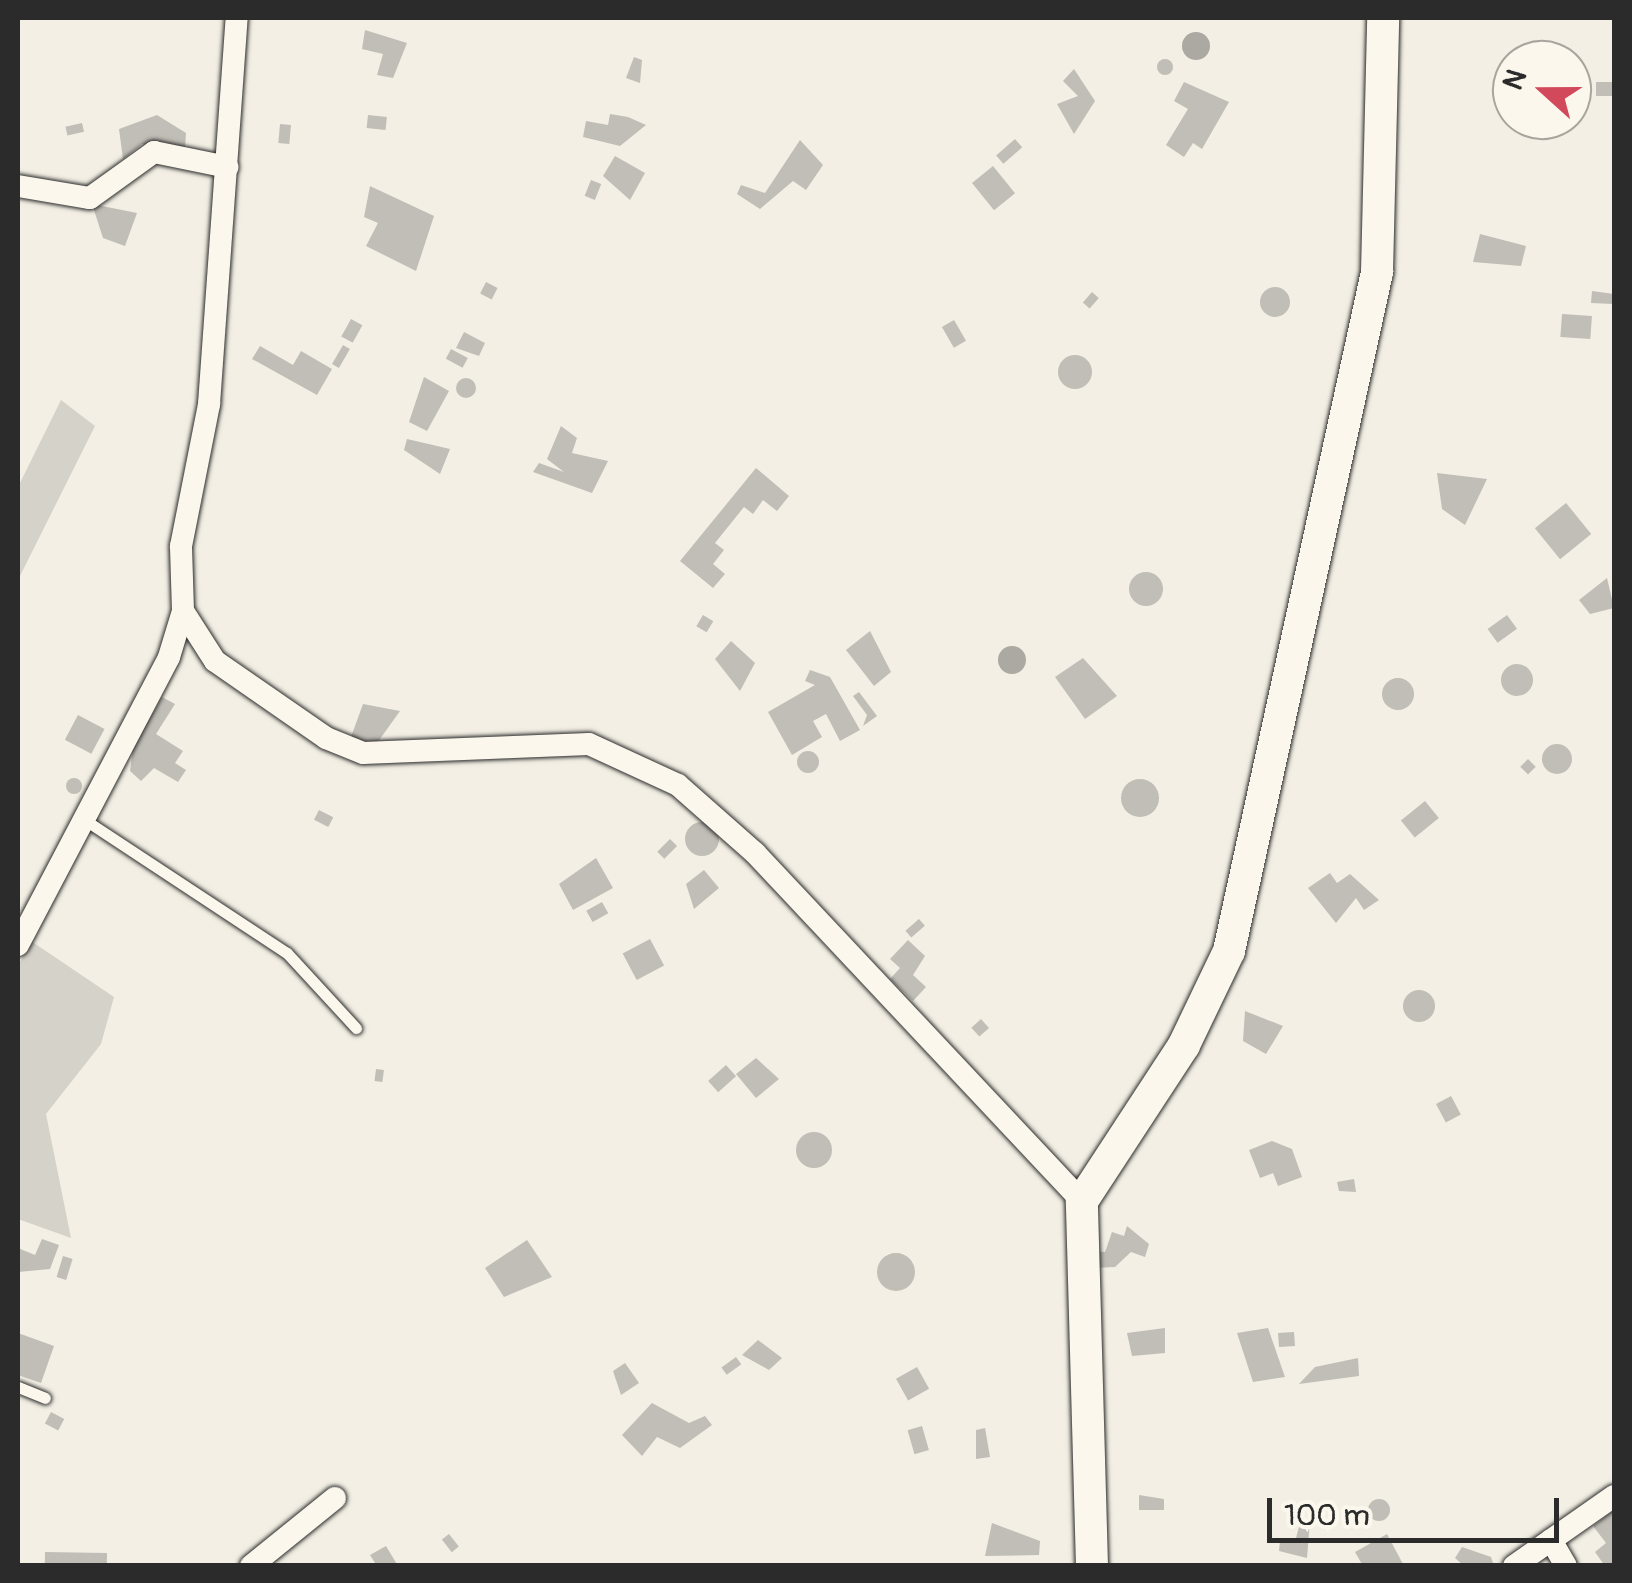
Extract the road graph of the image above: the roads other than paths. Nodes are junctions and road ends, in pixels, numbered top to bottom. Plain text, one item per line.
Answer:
1 (237, 18) edge
2 (1383, 18) edge
3 (227, 167) junction
4 (18, 186) edge
5 (183, 611) junction
6 (82, 818) junction
7 (18, 945) edge
8 (356, 1028) dead end
9 (1082, 1201) junction
10 (18, 1387) edge
11 (45, 1398) dead end
12 (1614, 1496) edge
13 (335, 1498) dead end
14 (1551, 1540) junction
15 (251, 1566) edge
16 (1092, 1566) edge
17 (1514, 1566) edge
18 (1566, 1566) edge

1 - 3 street
2 - 9 main road
3 - 4 street
3 - 5 street
5 - 6 street
5 - 9 street
6 - 7 street
6 - 8 lane
9 - 16 main road
10 - 11 lane
12 - 14 street
13 - 15 street
14 - 17 street
14 - 18 street

